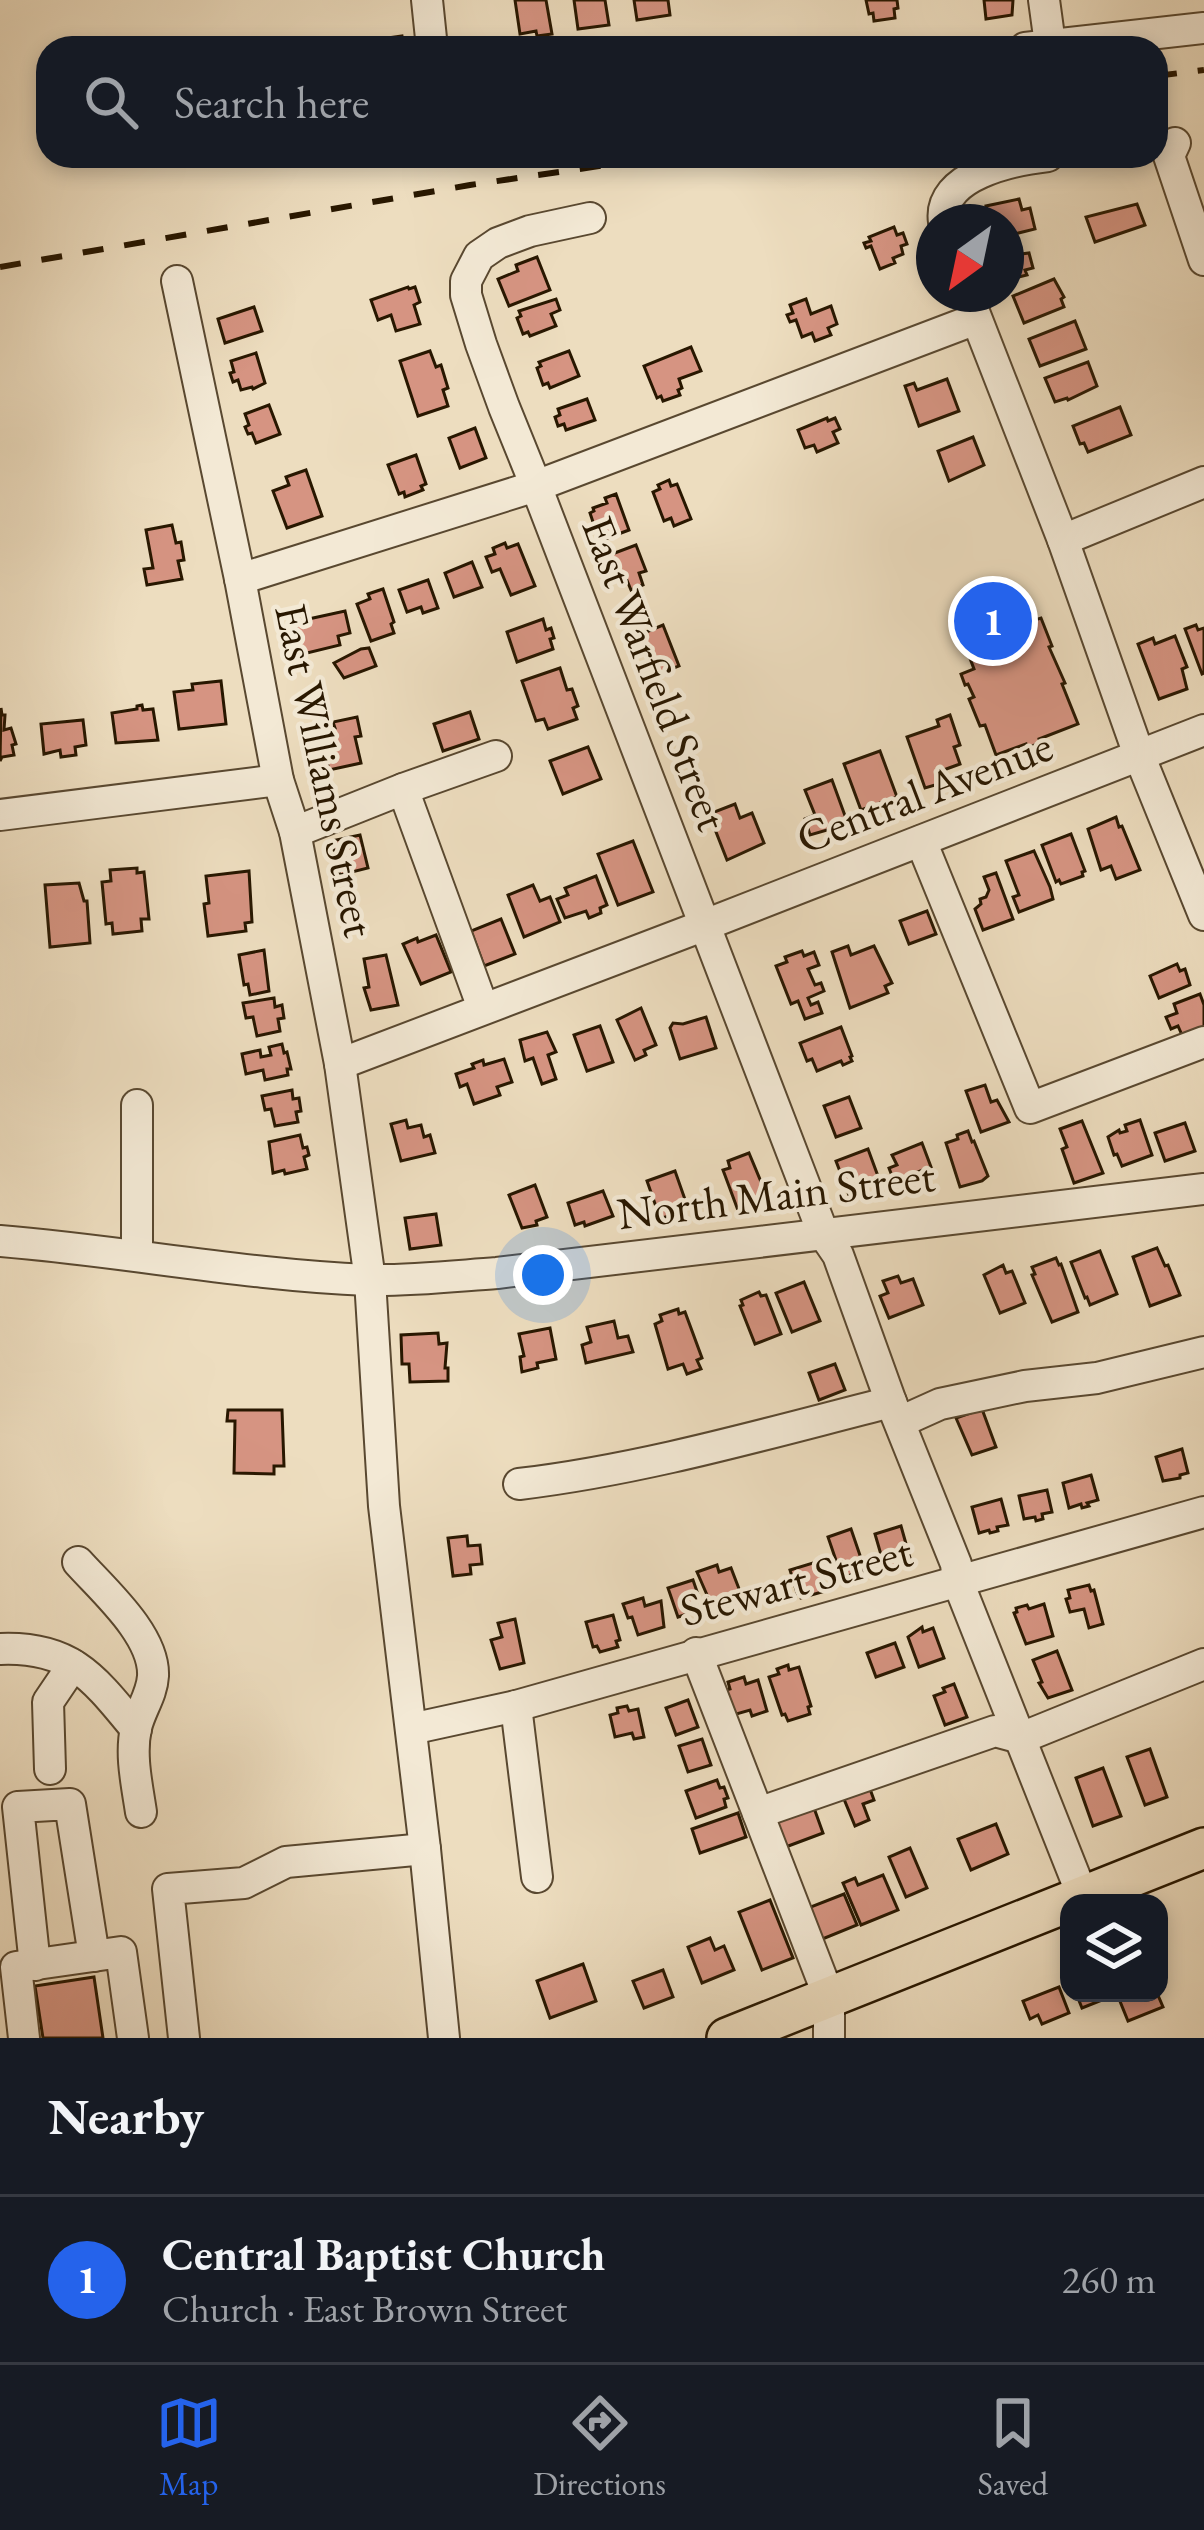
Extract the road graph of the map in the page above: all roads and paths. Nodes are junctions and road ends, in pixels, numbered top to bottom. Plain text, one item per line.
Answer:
1 (428, 0) edge
2 (1044, 0) edge
3 (1204, 28) edge
4 (431, 36) edge
5 (1039, 36) edge
6 (1130, 36) edge
7 (1178, 143) edge
8 (997, 168) edge
9 (948, 204) edge
10 (590, 218) dead end
11 (1204, 260) edge
12 (177, 281) dead end
13 (956, 312) edge
14 (973, 312) edge
15 (1204, 482) edge
16 (536, 486) junction
17 (1063, 540) junction
18 (240, 579) junction
19 (1204, 730) edge
20 (1139, 755) junction
21 (496, 756) dead end
22 (278, 780) junction
23 (403, 789) junction
24 (0, 815) edge
25 (295, 832) junction
26 (921, 841) junction
27 (1204, 915) edge
28 (705, 925) junction
29 (483, 1008) junction
30 (1204, 1042) edge
31 (340, 1064) junction
32 (136, 1106) dead end
33 (1204, 1189) edge
34 (823, 1233) junction
35 (0, 1240) edge
36 (136, 1255) junction
37 (370, 1280) junction
38 (1204, 1352) edge
39 (896, 1412) junction
40 (519, 1484) dead end
41 (1204, 1512) edge
42 (78, 1562) dead end
43 (958, 1582) junction
44 (0, 1649) edge
45 (696, 1653) junction
46 (1204, 1664) edge
47 (85, 1674) junction
48 (516, 1706) junction
49 (136, 1729) junction
50 (411, 1729) junction
51 (1021, 1738) junction
52 (50, 1769) dead end
53 (141, 1812) dead end
54 (758, 1813) junction
55 (1204, 1848) edge
56 (425, 1849) junction
57 (537, 1877) dead end
58 (1082, 1894) edge
59 (1090, 1894) edge
60 (1060, 1906) edge
61 (94, 1956) junction
62 (35, 1964) junction
63 (829, 1997) junction
64 (775, 2028) edge
65 (24, 2038) edge
66 (133, 2038) edge
67 (184, 2038) edge
68 (444, 2038) edge
69 (727, 2038) edge
70 (830, 2038) edge

1 - 4 street
2 - 5 street
3 - 6 street
7 - 11 street
8 - 9 street
10 - 16 street, East Warfield Street
12 - 18 street, East Williams Street
13 - 16 street
14 - 17 street
15 - 17 street
16 - 18 street
16 - 28 street, East Warfield Street
17 - 20 street
18 - 22 street, East Williams Street
19 - 20 street, Central Avenue
20 - 26 street, Central Avenue
20 - 27 street
21 - 23 street
22 - 24 street
22 - 25 street, East Williams Street
23 - 25 street
23 - 29 street
25 - 31 street, East Williams Street
26 - 28 street, Central Avenue
26 - 30 street
28 - 29 street, Central Avenue
28 - 34 street, East Warfield Street
29 - 31 street, Central Avenue
31 - 37 street, East Williams Street
32 - 36 street
33 - 34 street, North Main Street
34 - 37 street, North Main Street
34 - 39 street, East Warfield Street
35 - 36 street, North Main Street
36 - 37 street, North Main Street
37 - 50 street, East Williams Street
38 - 39 street
39 - 40 street
39 - 43 street, East Warfield Street
41 - 43 street, Stewart Street
42 - 49 street
43 - 45 street, Stewart Street
43 - 51 street, East Warfield Street
44 - 47 street
45 - 48 street, Stewart Street
45 - 54 street
46 - 51 street
47 - 49 street
47 - 52 street
48 - 50 street, Stewart Street
48 - 57 street
49 - 53 street
50 - 56 street, East Williams Street
51 - 54 street
51 - 58 street, East Warfield Street
54 - 63 street
55 - 59 main road
56 - 67 street
56 - 68 street, East Williams Street
60 - 63 main road
61 - 62 street
61 - 62 street
61 - 66 street
62 - 65 street
63 - 64 main road
63 - 70 street
64 - 69 main road

